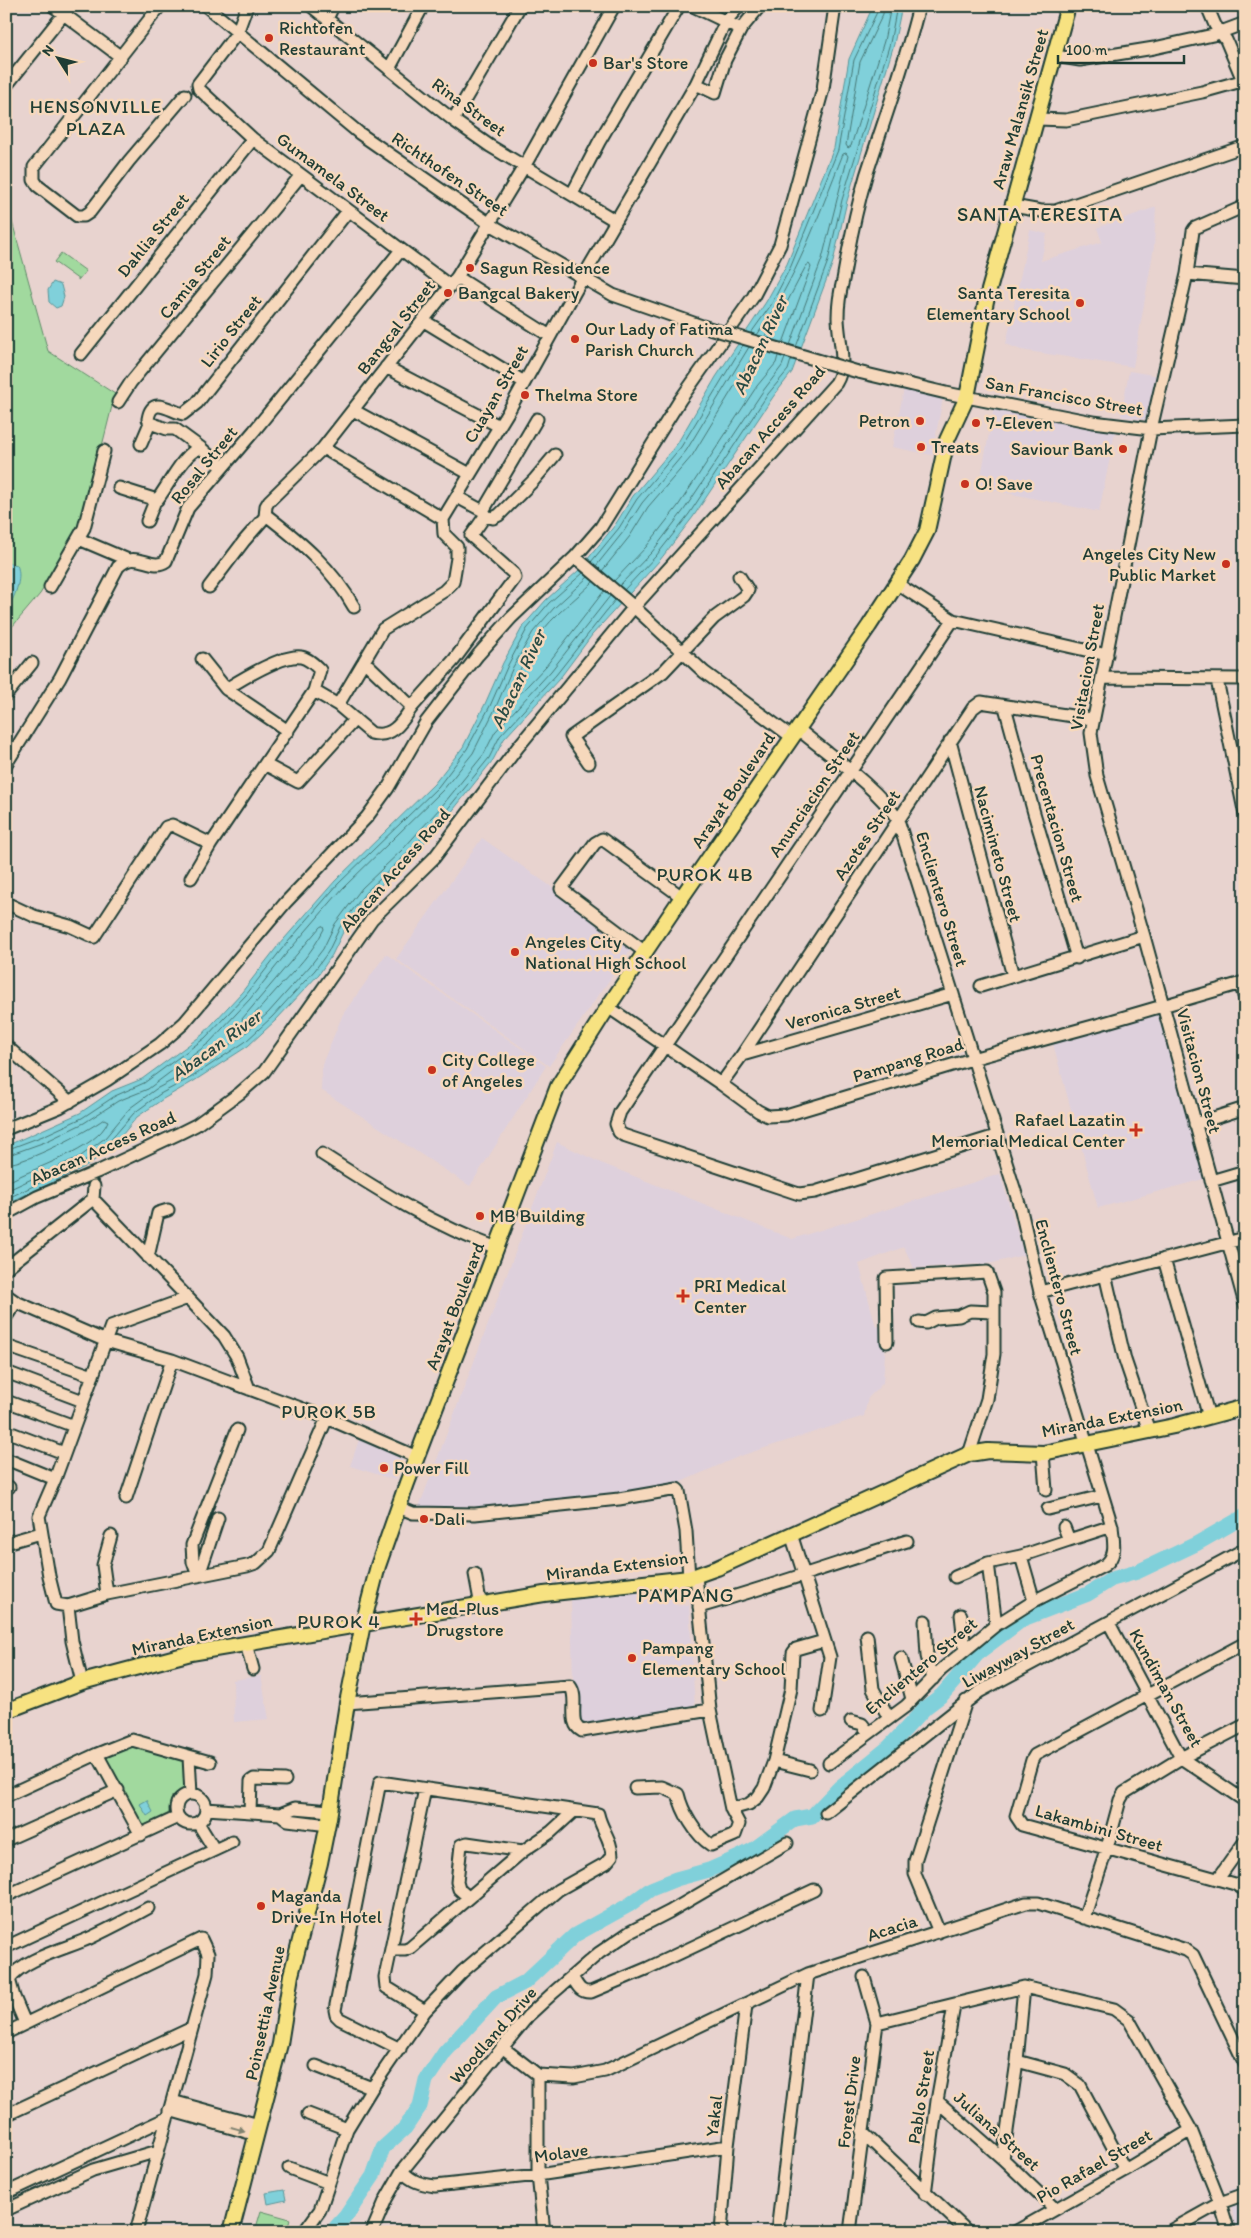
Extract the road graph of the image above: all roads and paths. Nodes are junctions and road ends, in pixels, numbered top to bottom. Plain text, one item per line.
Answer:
1 (53, 6) edge
2 (160, 6) edge
3 (206, 6) edge
4 (247, 6) edge
5 (311, 6) edge
6 (333, 6) edge
7 (423, 6) edge
8 (520, 6) edge
9 (614, 6) edge
10 (679, 6) edge
11 (693, 6) edge
12 (738, 6) edge
13 (760, 6) edge
14 (835, 6) edge
15 (920, 6) edge
16 (1068, 6) edge
17 (1207, 6) edge
18 (67, 10) edge
19 (327, 19) junction
20 (726, 21) junction
21 (1245, 23) edge
22 (741, 29) junction
23 (1220, 32) junction
24 (237, 33) junction
25 (120, 56) junction
26 (1055, 56) junction
27 (389, 69) junction
28 (1244, 82) edge
29 (696, 84) junction
30 (6, 86) edge
31 (185, 95) dead end
32 (1038, 119) junction
33 (453, 120) junction
34 (253, 139) junction
35 (1245, 146) edge
36 (525, 165) junction
37 (301, 175) junction
38 (572, 194) junction
39 (1013, 206) junction
40 (1245, 206) edge
41 (348, 211) junction
42 (616, 221) junction
43 (490, 224) junction
44 (400, 250) junction
45 (1187, 274) junction
46 (1245, 278) edge
47 (582, 279) junction
48 (453, 282) junction
49 (424, 321) junction
50 (550, 336) junction
51 (81, 354) dead end
52 (386, 367) junction
53 (858, 372) joint
54 (524, 382) junction
55 (967, 397) junction
56 (118, 402) dead end
57 (353, 410) junction
58 (537, 419) dead end
59 (150, 423) junction
60 (1245, 425) edge
61 (499, 426) junction
62 (1151, 429) junction
63 (141, 444) dead end
64 (201, 448) junction
65 (323, 448) junction
66 (104, 451) dead end
67 (555, 455) dead end
68 (222, 467) junction
69 (470, 474) junction
70 (118, 488) dead end
71 (457, 497) junction
72 (155, 501) junction
73 (266, 514) junction
74 (484, 514) junction
75 (439, 517) junction
76 (147, 521) dead end
77 (79, 539) junction
78 (126, 560) junction
79 (578, 560) junction
80 (739, 576) dead end
81 (896, 583) junction
82 (50, 587) dead end
83 (209, 587) dead end
84 (632, 606) junction
85 (354, 608) dead end
86 (953, 620) junction
87 (683, 652) junction
88 (1107, 655) junction
89 (202, 659) dead end
90 (364, 661) junction
91 (32, 663) dead end
92 (1102, 678) junction
93 (1245, 679) edge
94 (1217, 680) junction
95 (226, 689) junction
96 (314, 691) junction
97 (6, 694) edge
98 (338, 705) junction
99 (412, 707) junction
100 (1006, 707) junction
101 (355, 719) junction
102 (1092, 720) junction
103 (288, 731) junction
104 (795, 734) junction
105 (950, 741) junction
106 (6, 764) edge
107 (589, 764) dead end
108 (266, 765) junction
109 (851, 773) junction
110 (1245, 815) edge
111 (898, 820) junction
112 (211, 844) junction
113 (191, 878) dead end
114 (682, 897) junction
115 (6, 903) edge
116 (1144, 936) junction
117 (645, 952) junction
118 (1077, 958) junction
119 (1013, 976) junction
120 (1242, 982) edge
121 (981, 986) dead end
122 (953, 994) junction
123 (1245, 999) edge
124 (1163, 1006) junction
125 (608, 1007) junction
126 (664, 1044) junction
127 (6, 1046) edge
128 (742, 1055) junction
129 (972, 1059) junction
130 (721, 1084) junction
131 (70, 1102) junction
132 (1245, 1108) edge
133 (1196, 1124) junction
134 (6, 1129) edge
135 (996, 1136) junction
136 (322, 1154) dead end
137 (1245, 1171) edge
138 (1211, 1182) junction
139 (94, 1186) dead end
140 (93, 1199) junction
141 (168, 1210) dead end
142 (6, 1214) edge
143 (1245, 1238) edge
144 (1228, 1243) junction
145 (497, 1248) junction
146 (148, 1257) junction
147 (1164, 1259) junction
148 (6, 1268) edge
149 (1105, 1274) junction
150 (1040, 1292) junction
151 (6, 1295) edge
152 (188, 1298) junction
153 (16, 1302) junction
154 (1245, 1304) edge
155 (993, 1312) junction
156 (6, 1317) edge
157 (920, 1322) dead end
158 (106, 1341) junction
159 (887, 1342) dead end
160 (6, 1346) edge
161 (172, 1360) junction
162 (6, 1372) edge
163 (93, 1376) junction
164 (249, 1389) junction
165 (6, 1401) edge
166 (83, 1401) junction
167 (1245, 1406) edge
168 (1210, 1417) junction
169 (327, 1418) junction
170 (74, 1426) junction
171 (237, 1430) dead end
172 (6, 1431) edge
173 (1149, 1431) junction
174 (1087, 1444) junction
175 (64, 1453) junction
176 (1043, 1453) junction
177 (969, 1454) junction
178 (417, 1457) junction
179 (6, 1459) edge
180 (55, 1479) junction
181 (1046, 1490) dead end
182 (1102, 1496) junction
183 (126, 1498) dead end
184 (398, 1507) junction
185 (1048, 1509) dead end
186 (218, 1518) dead end
187 (1112, 1526) junction
188 (1064, 1527) dead end
189 (41, 1533) junction
190 (790, 1534) junction
191 (111, 1536) dead end
192 (1069, 1540) junction
193 (907, 1541) dead end
194 (6, 1543) edge
195 (1245, 1549) edge
196 (1021, 1556) junction
197 (988, 1563) junction
198 (804, 1573) junction
199 (197, 1574) junction
200 (475, 1574) dead end
201 (955, 1576) dead end
202 (693, 1577) junction
203 (107, 1594) junction
204 (1034, 1601) junction
205 (68, 1606) junction
206 (481, 1606) junction
207 (699, 1607) junction
208 (961, 1615) dead end
209 (925, 1621) dead end
210 (1109, 1623) junction
211 (363, 1624) junction
212 (996, 1625) junction
213 (868, 1636) dead end
214 (824, 1641) junction
215 (1245, 1643) edge
216 (246, 1644) junction
217 (965, 1650) junction
218 (902, 1658) dead end
219 (253, 1669) dead end
220 (934, 1679) junction
221 (82, 1682) junction
222 (1147, 1694) junction
223 (912, 1699) junction
224 (966, 1701) junction
225 (346, 1703) junction
226 (710, 1710) junction
227 (6, 1711) edge
228 (822, 1711) dead end
229 (888, 1718) junction
230 (851, 1721) dead end
231 (1245, 1725) edge
232 (869, 1732) junction
233 (97, 1754) junction
234 (189, 1757) junction
235 (1181, 1758) junction
236 (774, 1761) junction
237 (210, 1762) dead end
238 (829, 1763) dead end
239 (810, 1770) dead end
240 (285, 1780) dead end
241 (635, 1788) dead end
242 (425, 1789) junction
243 (118, 1790) junction
244 (191, 1794) junction
245 (6, 1796) edge
246 (1244, 1800) edge
247 (731, 1808) junction
248 (206, 1809) junction
249 (574, 1811) junction
250 (250, 1812) junction
251 (826, 1813) dead end
252 (178, 1817) junction
253 (329, 1818) junction
254 (198, 1823) junction
255 (141, 1835) junction
256 (6, 1840) edge
257 (1245, 1841) edge
258 (232, 1842) dead end
259 (787, 1843) dead end
260 (214, 1848) junction
261 (1107, 1848) junction
262 (522, 1850) junction
263 (1218, 1879) junction
264 (814, 1890) dead end
265 (1245, 1890) edge
266 (6, 1896) edge
267 (468, 1897) junction
268 (148, 1908) dead end
269 (1084, 1918) junction
270 (939, 1932) junction
271 (6, 1947) edge
272 (391, 1950) junction
273 (808, 1974) junction
274 (572, 1977) junction
275 (864, 1977) dead end
276 (1024, 1987) junction
277 (746, 2005) junction
278 (954, 2006) junction
279 (425, 2011) junction
280 (877, 2023) junction
281 (25, 2024) junction
282 (192, 2028) junction
283 (6, 2032) edge
284 (502, 2047) junction
285 (400, 2049) junction
286 (1017, 2061) junction
287 (1245, 2064) edge
288 (316, 2066) dead end
289 (538, 2075) junction
290 (372, 2088) junction
291 (937, 2101) junction
292 (169, 2110) junction
293 (308, 2114) dead end
294 (6, 2115) edge
295 (347, 2129) junction
296 (258, 2130) junction
297 (1191, 2130) junction
298 (862, 2132) junction
299 (728, 2146) junction
300 (158, 2151) junction
301 (1003, 2159) junction
302 (289, 2168) dead end
303 (1125, 2170) junction
304 (402, 2171) junction
305 (538, 2174) junction
306 (329, 2183) junction
307 (6, 2193) edge
308 (925, 2194) junction
309 (1245, 2194) edge
310 (1220, 2203) junction
311 (1054, 2208) junction
312 (6, 2210) edge
313 (850, 2227) edge
314 (134, 2231) edge
315 (231, 2232) edge
316 (304, 2232) edge
317 (372, 2232) edge
318 (544, 2232) edge
319 (721, 2232) edge
320 (778, 2232) edge
321 (861, 2232) edge
322 (968, 2232) edge
323 (1015, 2232) edge
324 (1168, 2232) edge
325 (1229, 2232) edge

1 - 18 street
2 - 25 street
3 - 24 street, Richthofen Street
4 - 24 street
5 - 19 street, Rina Street
6 - 19 street
7 - 27 street
8 - 33 street
9 - 36 street, Bangcal Street
10 - 38 street
11 - 20 street
12 - 20 street, Cuayan Street
13 - 22 street
14 - 79 street
15 - 84 street, Abacan Access Road
16 - 26 main road, Araw Malansik Street
17 - 23 street
18 - 25 street
18 - 30 street
19 - 27 street, Rina Street
20 - 22 street
20 - 29 street, Cuayan Street
21 - 23 street
22 - 29 street
23 - 26 street
23 - 28 street
24 - 34 street, Gumamela Street
24 - 43 street, Richthofen Street
25 - 31 street
26 - 32 main road, Araw Malansik Street
27 - 33 street, Rina Street
28 - 32 street
29 - 42 street, Cuayan Street
32 - 39 main road, Araw Malansik Street
33 - 36 street, Rina Street
34 - 37 street, Gumamela Street
34 - 51 street, Dahlia Street
35 - 39 street
36 - 38 street, Rina Street
36 - 43 street, Bangcal Street
37 - 41 street, Gumamela Street
37 - 56 street, Camia Street
38 - 42 street, Rina Street
39 - 55 main road, Araw Malansik Street
40 - 45 street, Visitacion Street
41 - 44 street, Gumamela Street
41 - 59 street, Lirio Street
42 - 47 street, Cuayan Street
43 - 47 street, Richthofen Street
43 - 48 street, Bangcal Street
44 - 48 street, Gumamela Street
44 - 68 street, Rosal Street
45 - 46 street
45 - 62 street, Visitacion Street
47 - 50 street, Cuayan Street
47 - 53 street, Richthofen Street, bridge
48 - 49 street, Bangcal Street
48 - 50 street, Gumamela Street
49 - 52 street, Bangcal Street
49 - 54 street
50 - 54 street, Cuayan Street
52 - 57 street, Bangcal Street
52 - 61 street
53 - 55 street, San Francisco Street
54 - 61 street, Cuayan Street
55 - 62 street, San Francisco Street
55 - 81 main road, Arayat Boulevard
57 - 65 street, Bangcal Street
57 - 69 street
58 - 74 street
59 - 63 street, Lirio Street
59 - 64 street
60 - 62 street, San Francisco Street
61 - 69 street, Cuayan Street
62 - 88 street, Visitacion Street
64 - 68 street
64 - 72 street
65 - 73 street, Bangcal Street
65 - 75 street
66 - 77 street
67 - 74 street
68 - 78 street, Rosal Street
69 - 71 street, Cuayan Street
70 - 72 street
71 - 74 street
71 - 75 street, Cuayan Street
72 - 76 street
73 - 83 street, Bangcal Street
73 - 85 street
74 - 99 street
75 - 90 street
77 - 78 street
77 - 82 street
78 - 106 street
79 - 84 street
79 - 131 street
80 - 87 street
81 - 86 street
81 - 104 main road, Arayat Boulevard
84 - 87 street, Enclientero Street
84 - 142 street, Abacan Access Road
86 - 88 street
86 - 109 street, Anunciacion Street
87 - 104 street, Enclientero Street
87 - 107 street
88 - 92 street, Visitacion Street
89 - 95 street
90 - 98 street
90 - 99 street
91 - 97 street
92 - 94 street
92 - 102 street, Visitacion Street
93 - 94 street
94 - 110 street
95 - 96 street
95 - 103 street
96 - 98 street
96 - 103 street
98 - 101 street
99 - 101 street
100 - 102 street, Azotes Street
100 - 105 street, Azotes Street
100 - 118 street, Precentacion Street
101 - 108 street
102 - 116 street, Visitacion Street
103 - 108 street
104 - 109 street, Enclientero Street
104 - 114 main road, Arayat Boulevard
105 - 111 street, Azotes Street
105 - 119 street, Nacimineto Street
108 - 112 street
109 - 111 street, Enclientero Street
109 - 126 street, Anunciacion Street
111 - 122 street, Enclientero Street
111 - 128 street, Azotes Street
112 - 113 street
112 - 115 street
114 - 117 main road, Arayat Boulevard
114 - 117 street
116 - 118 street
116 - 124 street, Visitacion Street
117 - 125 main road, Arayat Boulevard
118 - 119 street
119 - 121 street
120 - 123 street
120 - 124 street, Pampang Road
122 - 128 street, Veronica Street
122 - 129 street, Enclientero Street
124 - 129 street, Pampang Road
124 - 133 street, Visitacion Street
125 - 126 street, Pampang Road
125 - 145 main road, Arayat Boulevard
126 - 130 street, Pampang Road
126 - 135 street, Anunciacion Street
127 - 131 street
128 - 130 street, Azotes Street
129 - 130 street, Pampang Road
129 - 135 street, Enclientero Street
131 - 134 street
132 - 133 street
133 - 138 street, Visitacion Street
135 - 150 street, Enclientero Street
136 - 145 street
137 - 138 street
138 - 144 street, Visitacion Street
139 - 140 street
140 - 146 street
140 - 148 street
141 - 146 street
143 - 144 street
144 - 147 street
144 - 154 street, Visitacion Street
145 - 178 main road, Arayat Boulevard
146 - 152 street
147 - 149 street
147 - 168 street
149 - 150 street
149 - 173 street
150 - 174 street, Enclientero Street
151 - 153 street
152 - 158 street
152 - 164 street
153 - 156 street
153 - 158 street
155 - 157 street
155 - 159 street
155 - 177 street
158 - 161 street
158 - 163 street
160 - 163 street
161 - 164 street
161 - 183 street
162 - 166 street
163 - 166 street
164 - 169 street
165 - 170 street
166 - 170 street
167 - 168 main road, Miranda Extension
168 - 173 main road, Miranda Extension
169 - 178 street
169 - 199 street
170 - 175 street
171 - 199 street
172 - 175 street
173 - 174 main road, Miranda Extension
174 - 176 main road, Miranda Extension
174 - 182 street, Enclientero Street
175 - 180 street
176 - 177 main road, Miranda Extension
176 - 181 street
177 - 190 main road, Miranda Extension
178 - 184 main road, Arayat Boulevard
179 - 180 street
180 - 189 street
182 - 185 street
182 - 187 street, Enclientero Street
184 - 202 street
184 - 211 main road, Arayat Boulevard
186 - 199 street
187 - 192 street
187 - 204 street, Enclientero Street
188 - 192 street
189 - 194 street
189 - 205 street
190 - 198 street
190 - 202 main road, Miranda Extension
191 - 203 street
192 - 196 street
193 - 198 street
195 - 210 street, Liwayway Street
196 - 197 street
196 - 204 street
197 - 201 street
197 - 212 street
198 - 207 street
198 - 214 street
199 - 203 street
200 - 206 street
202 - 206 main road, Miranda Extension
202 - 207 street
203 - 205 street
204 - 212 street, Enclientero Street
205 - 221 street
206 - 211 main road, Miranda Extension
207 - 226 street
208 - 217 street
209 - 220 street
210 - 222 street, Kundiman Street
210 - 224 street, Liwayway Street
211 - 216 main road, Miranda Extension
211 - 225 main road, Poinsettia Avenue
212 - 217 street, Enclientero Street
213 - 229 street
214 - 228 street
214 - 236 street
215 - 222 street
216 - 219 street
216 - 221 main road, Miranda Extension
217 - 220 street, Enclientero Street
218 - 223 street
220 - 223 street, Enclientero Street
221 - 227 main road, Miranda Extension
222 - 235 street, Kundiman Street
222 - 261 street, Lakambini Street
223 - 229 street, Enclientero Street
224 - 251 street, Liwayway Street
224 - 270 street
225 - 226 street
225 - 253 main road, Poinsettia Avenue
226 - 247 street
229 - 232 street, Enclientero Street
230 - 232 street
231 - 235 street
232 - 238 street, Enclientero Street
233 - 234 street
233 - 243 street
233 - 245 street
234 - 237 street
234 - 244 street
235 - 246 street, Kundiman Street
235 - 261 street
236 - 239 street
236 - 247 street
240 - 250 street
241 - 247 street
242 - 249 street
242 - 272 street
242 - 285 street
243 - 255 street
243 - 256 street
244 - 248 street
244 - 252 street
248 - 250 street
248 - 254 street
249 - 262 street
249 - 279 street
250 - 253 street
252 - 254 street
252 - 255 street
253 - 296 main road, Poinsettia Avenue
254 - 260 street
255 - 266 street
257 - 263 street
258 - 260 street
259 - 274 street, Woodland Drive
260 - 271 street
261 - 263 street, Lakambini Street
261 - 269 street
262 - 267 street
262 - 267 street
263 - 265 street, Lakambini Street
264 - 274 street
267 - 272 street
268 - 281 street
269 - 270 street, Acacia
269 - 287 street, Acacia
270 - 273 street, Acacia
272 - 279 street
273 - 277 street, Acacia
273 - 320 street
274 - 284 street, Woodland Drive
275 - 280 street, Forest Drive
276 - 278 street
276 - 286 street
276 - 297 street
277 - 289 street, Acacia
277 - 299 street, Yakal
278 - 280 street
278 - 291 street, Pablo Street
279 - 285 street
280 - 298 street, Forest Drive
281 - 282 street
281 - 283 street
282 - 292 street
282 - 294 street
284 - 289 street
284 - 304 street, Woodland Drive
285 - 290 street
286 - 301 street
286 - 303 street
288 - 290 street
289 - 305 street
290 - 295 street
291 - 301 street, Juliana Street
291 - 308 street, Pablo Street
292 - 296 street
292 - 300 street
292 - 307 street
293 - 295 street
295 - 306 street
296 - 315 main road, Poinsettia Avenue
297 - 303 street, Pio Rafael Street
297 - 310 street
298 - 308 street
298 - 313 street, Forest Drive
299 - 305 street, Molave
299 - 319 street, Yakal
300 - 312 street
300 - 314 street
301 - 311 street, Juliana Street
302 - 306 street
303 - 311 street, Pio Rafael Street
304 - 305 street, Molave
304 - 317 street, Woodland Drive
305 - 318 street
306 - 316 street
308 - 322 street
309 - 310 street
310 - 324 street
310 - 325 street
311 - 323 street, Pio Rafael Street
313 - 321 street

